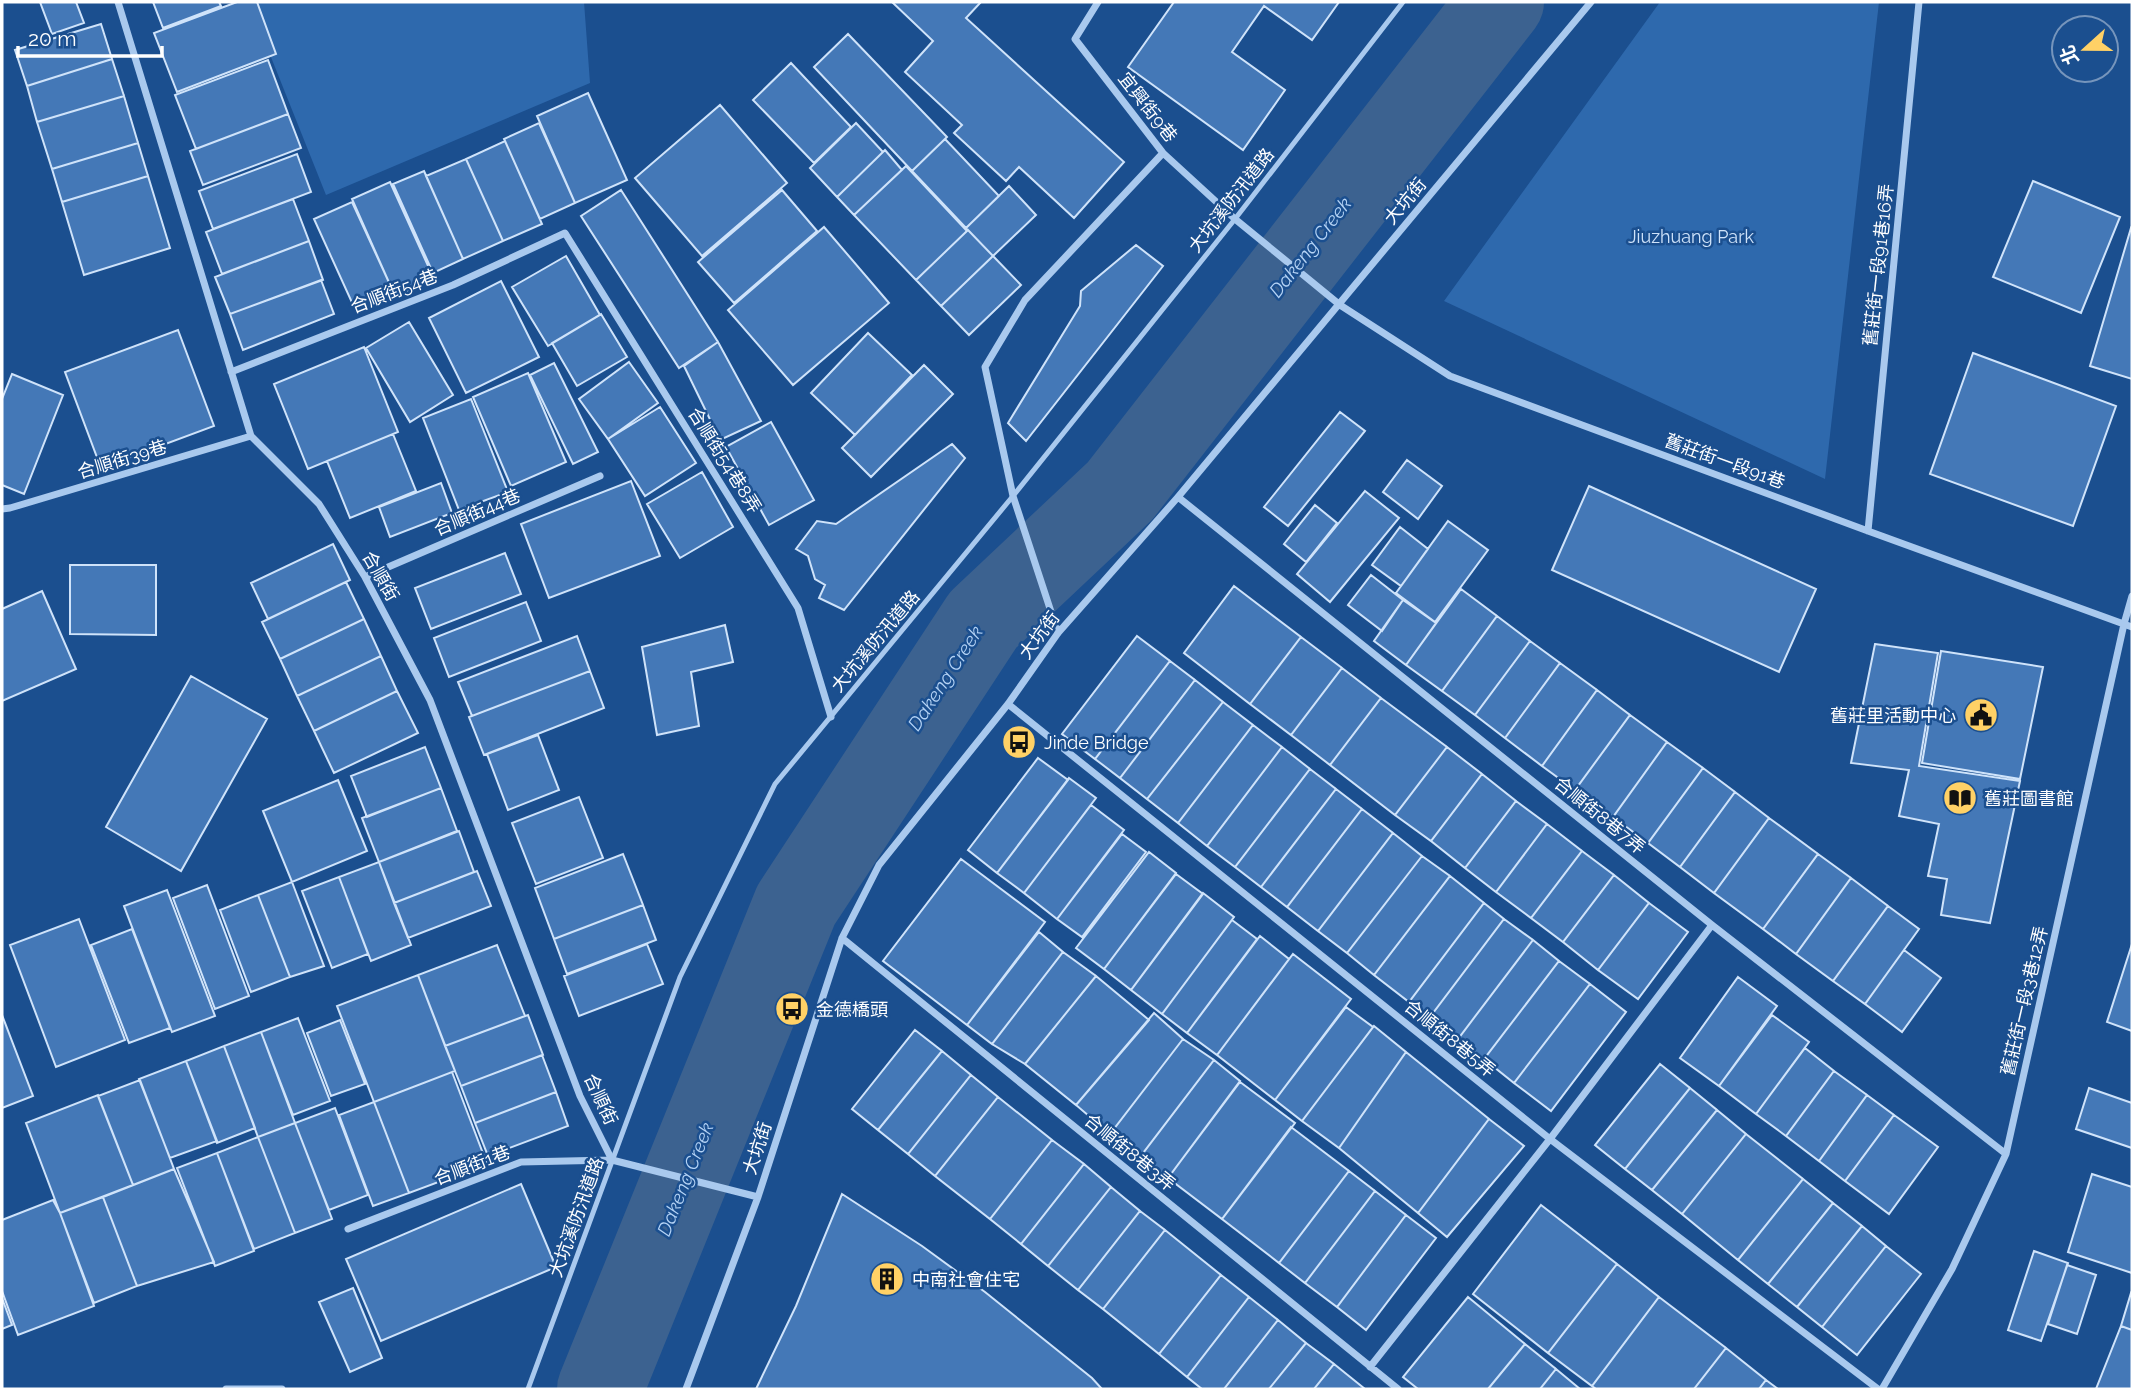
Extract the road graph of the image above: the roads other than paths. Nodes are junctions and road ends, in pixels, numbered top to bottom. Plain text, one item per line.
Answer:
1 (118, 2) edge
2 (1098, 2) edge
3 (1403, 2) edge
4 (1591, 2) edge
5 (1919, 2) edge
6 (1163, 153) junction
7 (1235, 219) junction
8 (565, 233) joint
9 (1324, 290) joint
10 (1340, 305) junction
11 (232, 372) junction
12 (251, 436) junction
13 (600, 476) dead end
14 (1013, 496) junction
15 (1178, 497) junction
16 (2, 509) edge
17 (1868, 531) junction
18 (365, 577) junction
19 (2132, 596) edge
20 (2128, 626) edge
21 (1058, 633) junction
22 (1008, 704) junction
23 (831, 717) junction
24 (1712, 925) junction
25 (842, 938) junction
26 (1550, 1139) junction
27 (2006, 1154) junction
28 (612, 1160) junction
29 (758, 1197) junction
30 (348, 1229) dead end
31 (1370, 1367) junction
32 (226, 1389) edge
33 (282, 1389) edge
34 (528, 1389) edge
35 (686, 1389) edge
36 (1398, 1389) edge
37 (1880, 1389) edge

1 - 11 street, 合順街
2 - 6 street, 宜興街9巷
3 - 7 lane, 大坑溪防汛道路
4 - 10 street, 大坑街
5 - 17 street, 舊莊街一段91巷16弄
6 - 7 street, 宜興街9巷
6 - 14 street
7 - 9 street, 宜興街9巷
7 - 14 lane, 大坑溪防汛道路
8 - 11 street, 合順街54巷
8 - 23 street, 合順街54巷8弄
9 - 10 street, 舊莊街一段91巷
10 - 15 street, 大坑街
10 - 17 street, 舊莊街一段91巷
11 - 12 street, 合順街
12 - 16 street, 合順街39巷
12 - 18 street, 合順街
13 - 18 street, 合順街44巷
14 - 21 street
14 - 23 lane, 大坑溪防汛道路
15 - 21 street, 大坑街
15 - 24 street, 合順街8巷7弄
17 - 20 street, 舊莊街一段91巷
18 - 28 street, 合順街
19 - 20 street, 舊莊街一段3巷12弄
20 - 27 street, 舊莊街一段3巷12弄
21 - 22 street, 大坑街
22 - 25 street, 大坑街
22 - 26 street, 合順街8巷5弄
23 - 28 lane, 大坑溪防汛道路
24 - 26 street
24 - 27 street, 合順街8巷7弄
25 - 29 street, 大坑街
25 - 31 street, 合順街8巷3弄
26 - 31 street
26 - 37 street, 合順街8巷5弄
27 - 37 street, 舊莊街一段3巷12弄
28 - 29 street
28 - 30 street, 合順街1巷
28 - 34 lane, 大坑溪防汛道路
29 - 35 street, 大坑街
31 - 36 street, 合順街8巷3弄
32 - 33 street

